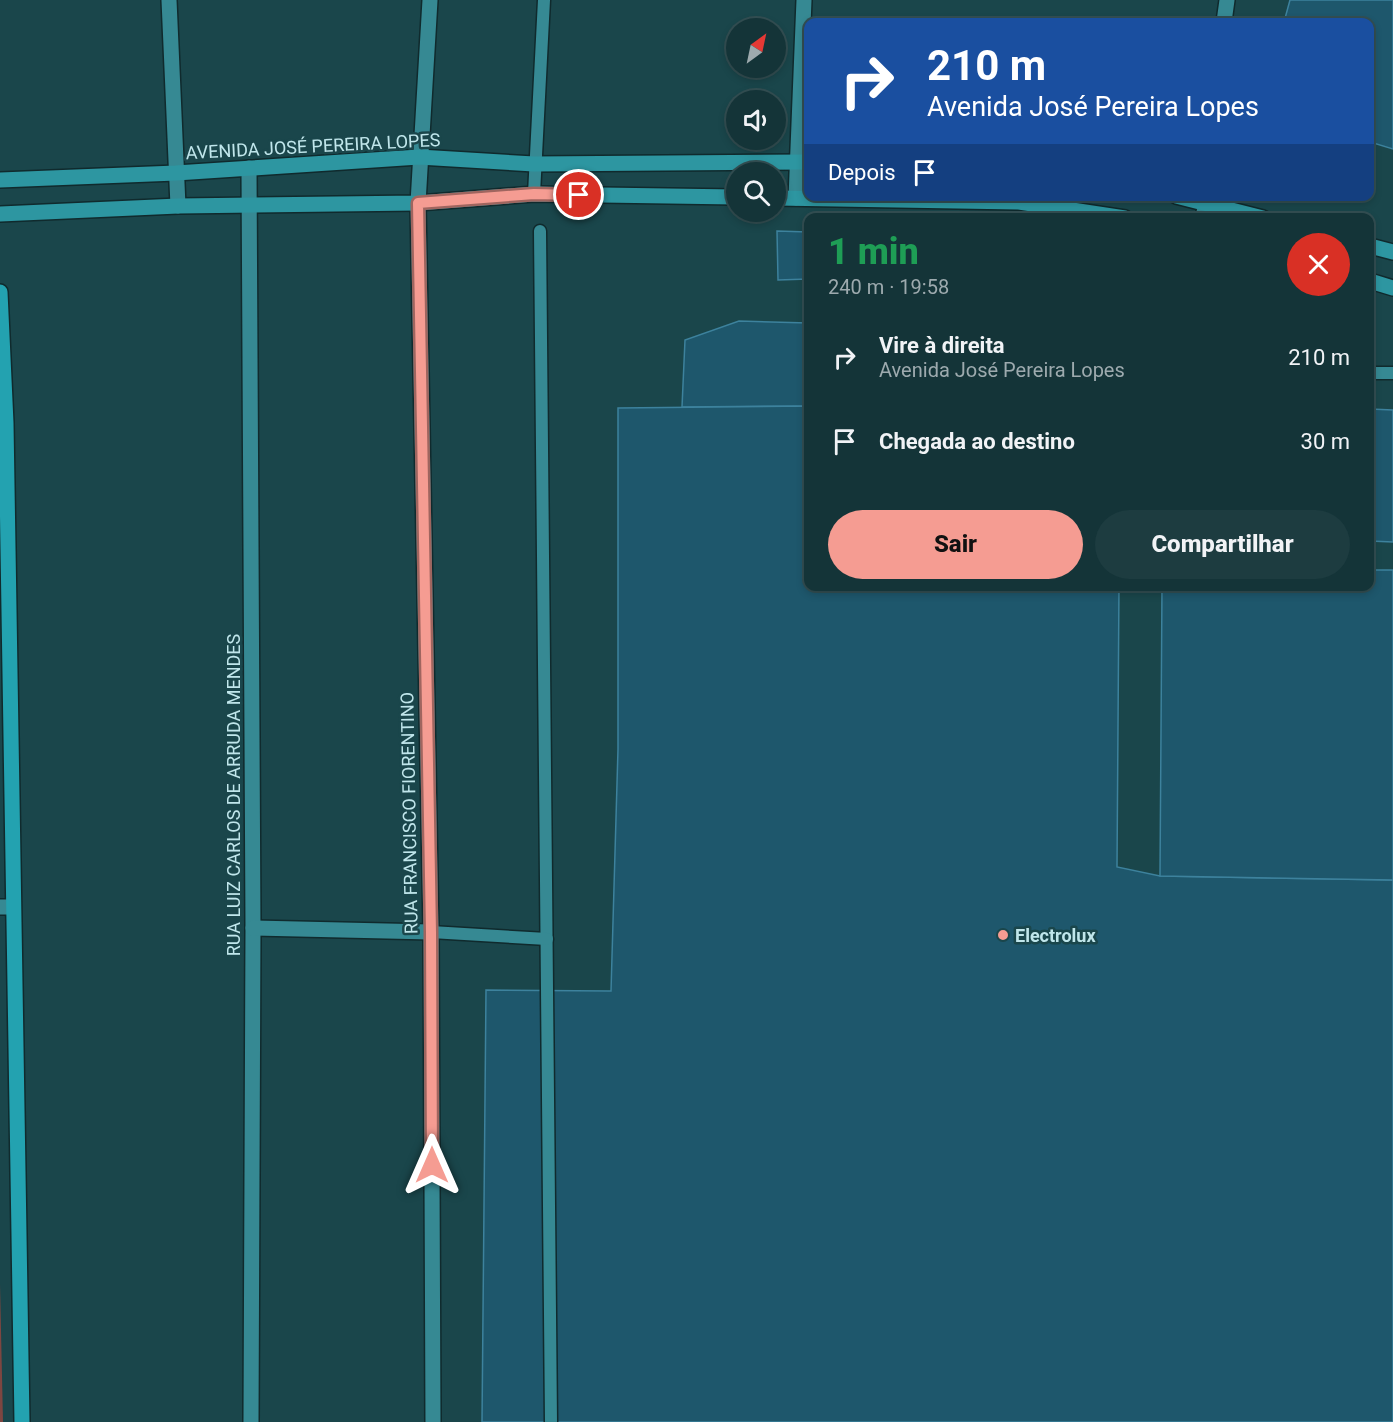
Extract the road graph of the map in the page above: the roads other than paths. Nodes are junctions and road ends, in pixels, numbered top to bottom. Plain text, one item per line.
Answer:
1 (169, 0) edge
2 (430, 0) edge
3 (544, 0) edge
4 (804, 0) edge
5 (1227, 0) edge
6 (1225, 18) edge
7 (419, 157) junction
8 (803, 162) edge
9 (534, 164) junction
10 (249, 168) junction
11 (176, 173) junction
12 (0, 180) edge
13 (534, 194) junction
14 (726, 197) edge
15 (786, 198) edge
16 (796, 198) junction
17 (804, 198) edge
18 (964, 201) edge
19 (1191, 201) edge
20 (418, 203) junction
21 (251, 204) junction
22 (178, 206) junction
23 (1206, 206) edge
24 (1092, 213) edge
25 (1239, 213) edge
26 (0, 214) edge
27 (540, 231) dead end
28 (1374, 247) edge
29 (1393, 252) edge
30 (1374, 282) edge
31 (1393, 288) edge
32 (0, 292) edge
33 (1374, 373) edge
34 (1393, 373) edge
35 (3, 423) edge
36 (7, 907) edge
37 (253, 928) junction
38 (431, 932) junction
39 (547, 939) junction
40 (22, 1422) edge
41 (251, 1422) edge
42 (433, 1422) edge
43 (551, 1422) edge

1 - 11 street
2 - 7 street, RUA FRANCISCO FIORENTINO
3 - 9 lane
4 - 8 street
5 - 6 street
7 - 9 main road, AVENIDA JOSÉ PEREIRA LOPES
7 - 10 main road, AVENIDA JOSÉ PEREIRA LOPES
7 - 20 street, RUA FRANCISCO FIORENTINO
8 - 9 main road, AVENIDA JOSÉ PEREIRA LOPES
8 - 16 street
9 - 13 lane
10 - 11 main road, AVENIDA JOSÉ PEREIRA LOPES
10 - 21 street, RUA LUIZ CARLOS DE ARRUDA MENDES
11 - 12 main road, AVENIDA JOSÉ PEREIRA LOPES
11 - 22 street
13 - 14 main road
13 - 20 main road
15 - 16 main road
16 - 17 main road
18 - 24 main road
19 - 23 main road
20 - 21 main road
20 - 38 street, RUA FRANCISCO FIORENTINO
21 - 22 main road
21 - 37 street, RUA LUIZ CARLOS DE ARRUDA MENDES
22 - 26 main road
23 - 25 main road
27 - 39 lane
28 - 29 main road
30 - 31 main road
32 - 35 main road
33 - 34 lane
35 - 36 main road
36 - 40 main road
37 - 38 street
37 - 41 street, RUA LUIZ CARLOS DE ARRUDA MENDES
38 - 39 lane
38 - 42 street, RUA FRANCISCO FIORENTINO
39 - 43 lane

